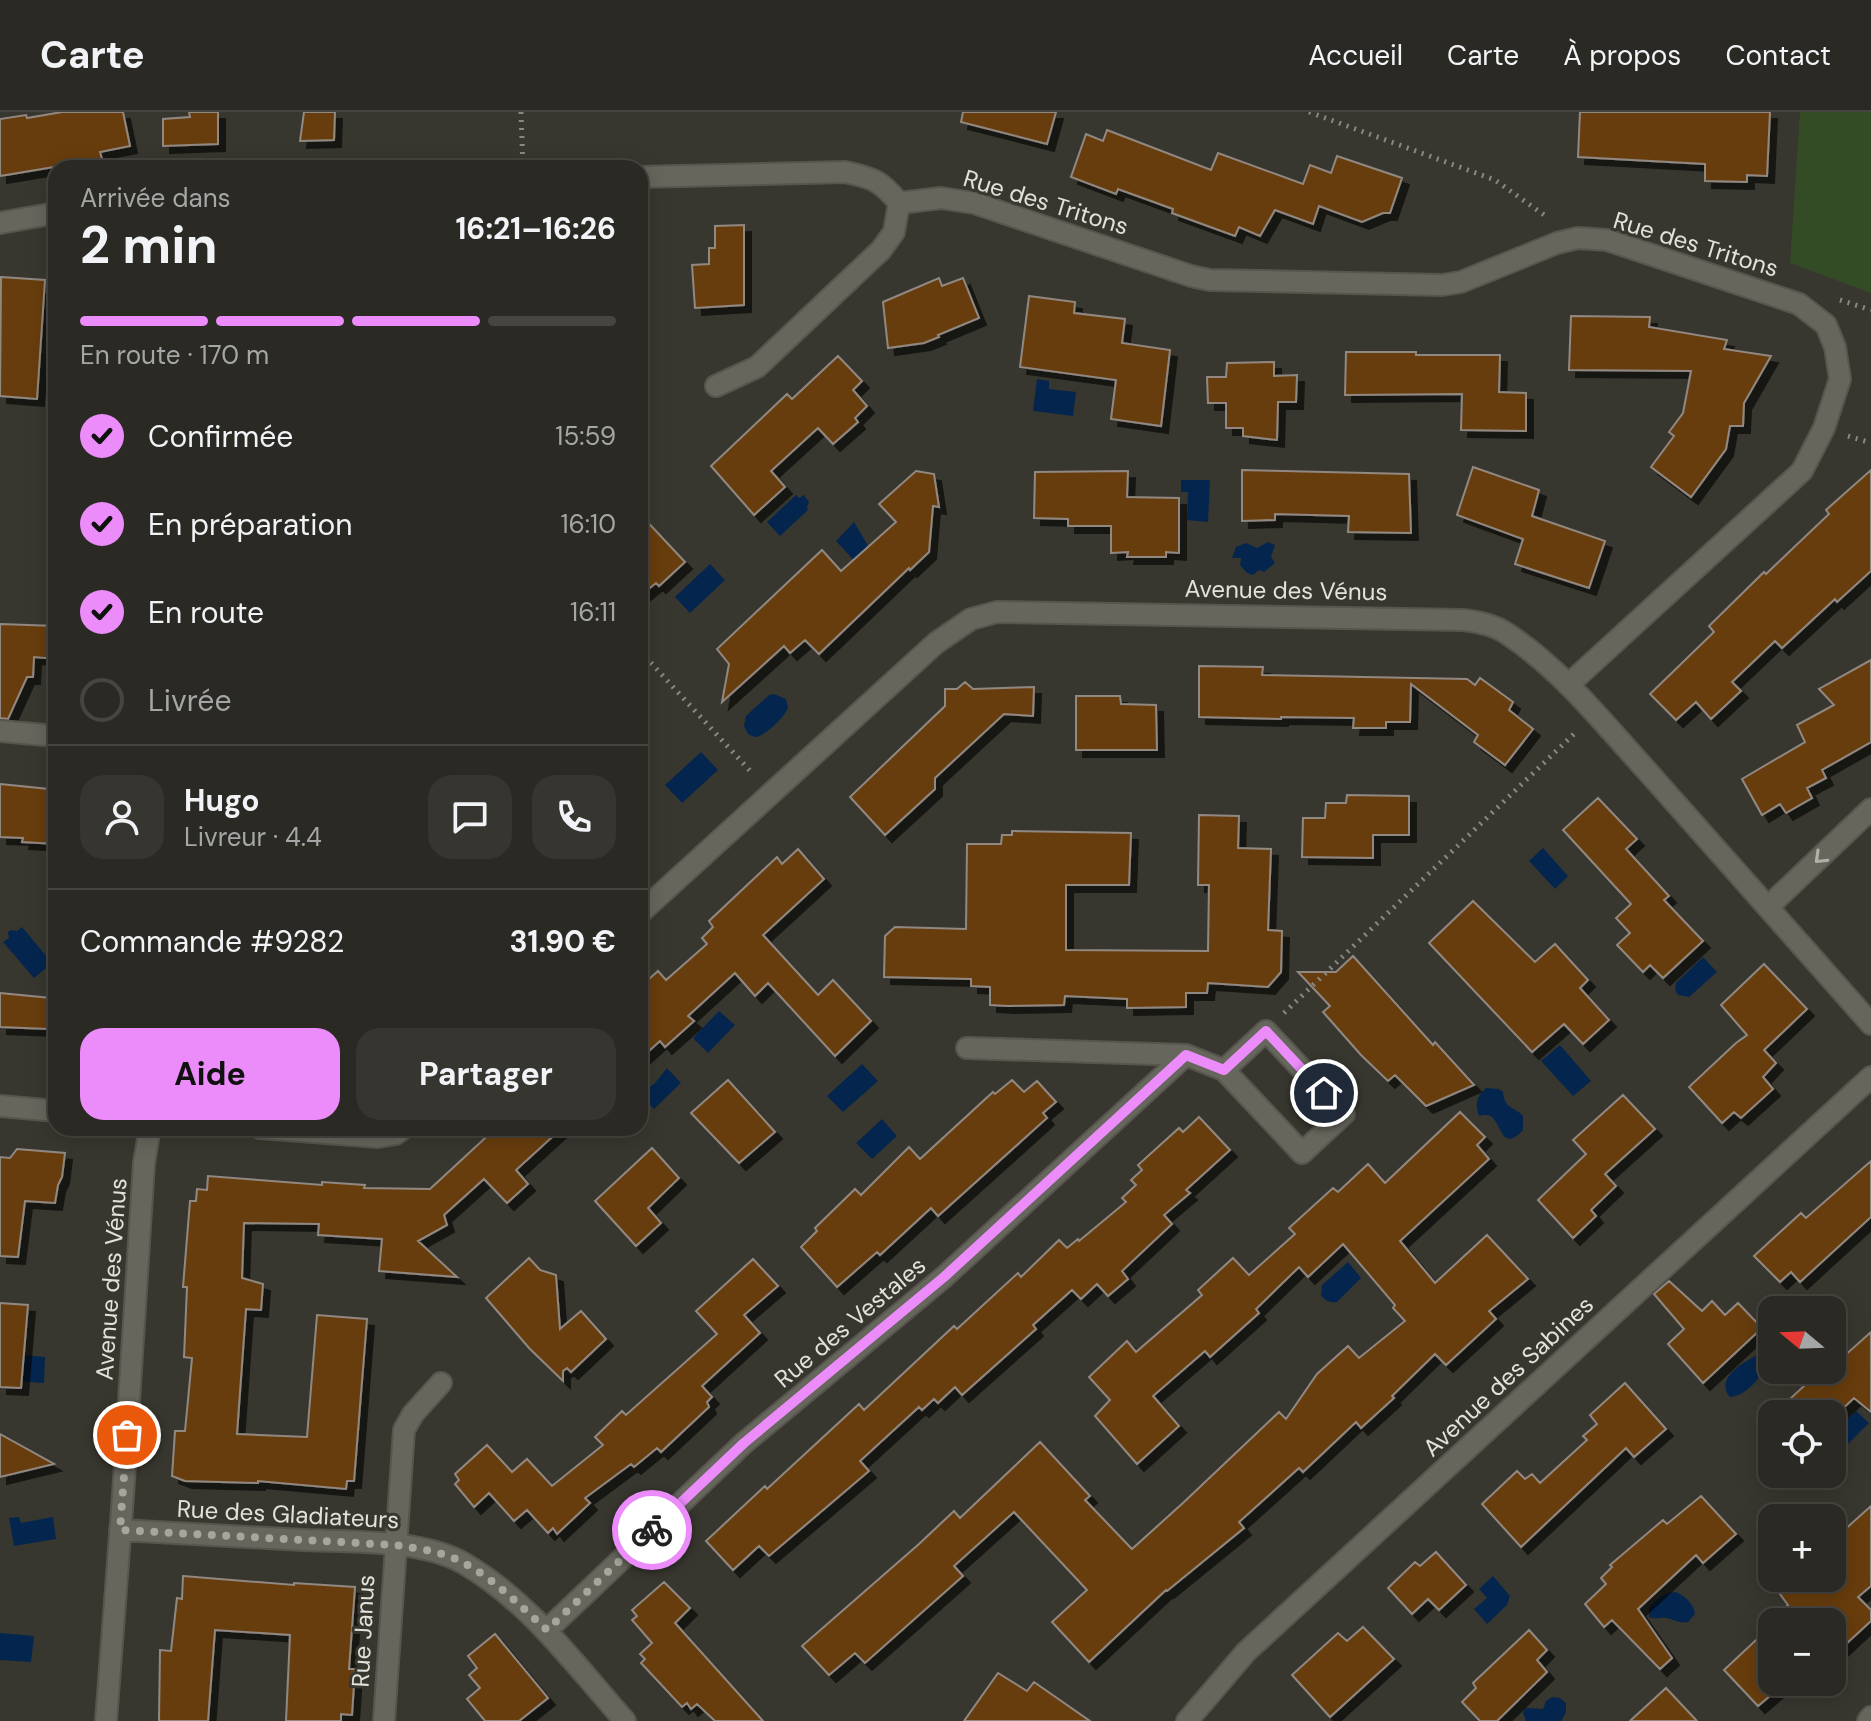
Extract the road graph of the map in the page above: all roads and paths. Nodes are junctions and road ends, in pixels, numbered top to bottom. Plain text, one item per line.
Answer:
1 (521, 112) edge
2 (1309, 112) edge
3 (523, 160) edge
4 (648, 177) edge
5 (899, 203) junction
6 (48, 214) edge
7 (0, 223) edge
8 (1578, 238) junction
9 (716, 386) dead end
10 (648, 660) edge
11 (1568, 685) junction
12 (1595, 714) junction
13 (0, 731) edge
14 (48, 735) edge
15 (771, 792) junction
16 (1871, 809) edge
17 (648, 906) edge
18 (1769, 906) junction
19 (1871, 1024) edge
20 (1266, 1031) junction
21 (967, 1048) dead end
22 (1186, 1055) junction
23 (1224, 1070) junction
24 (1871, 1077) edge
25 (0, 1106) edge
26 (48, 1110) edge
27 (149, 1136) edge
28 (441, 1383) dead end
29 (120, 1530) junction
30 (395, 1545) junction
31 (547, 1630) junction
32 (106, 1721) edge
33 (384, 1721) edge
34 (625, 1721) edge
35 (1187, 1721) edge

1 - 3 path
2 - 8 path
4 - 5 street
5 - 8 street, Rue des Tritons
5 - 9 street
6 - 7 street
8 - 11 street, Rue des Tritons
10 - 15 path
11 - 12 street, Avenue des Vénus
11 - 15 street, Avenue des Vénus
12 - 18 street, Avenue des Vénus
12 - 20 path
13 - 14 street
15 - 17 street, Avenue des Vénus
16 -> 18 street
18 - 19 street, Avenue des Vénus
20 - 23 street
20 - 23 street
21 - 22 street
22 - 23 street
22 - 31 street, Rue des Vestales
24 - 35 street, Avenue des Sabines
25 - 26 street
27 - 29 street, Avenue des Vénus
28 - 30 street, Rue Janus
29 - 30 street, Rue des Gladiateurs
29 - 32 street, Avenue des Vénus
30 - 31 street, Rue des Gladiateurs
30 - 33 street, Rue Janus
31 - 34 street, Rue des Gladiateurs

